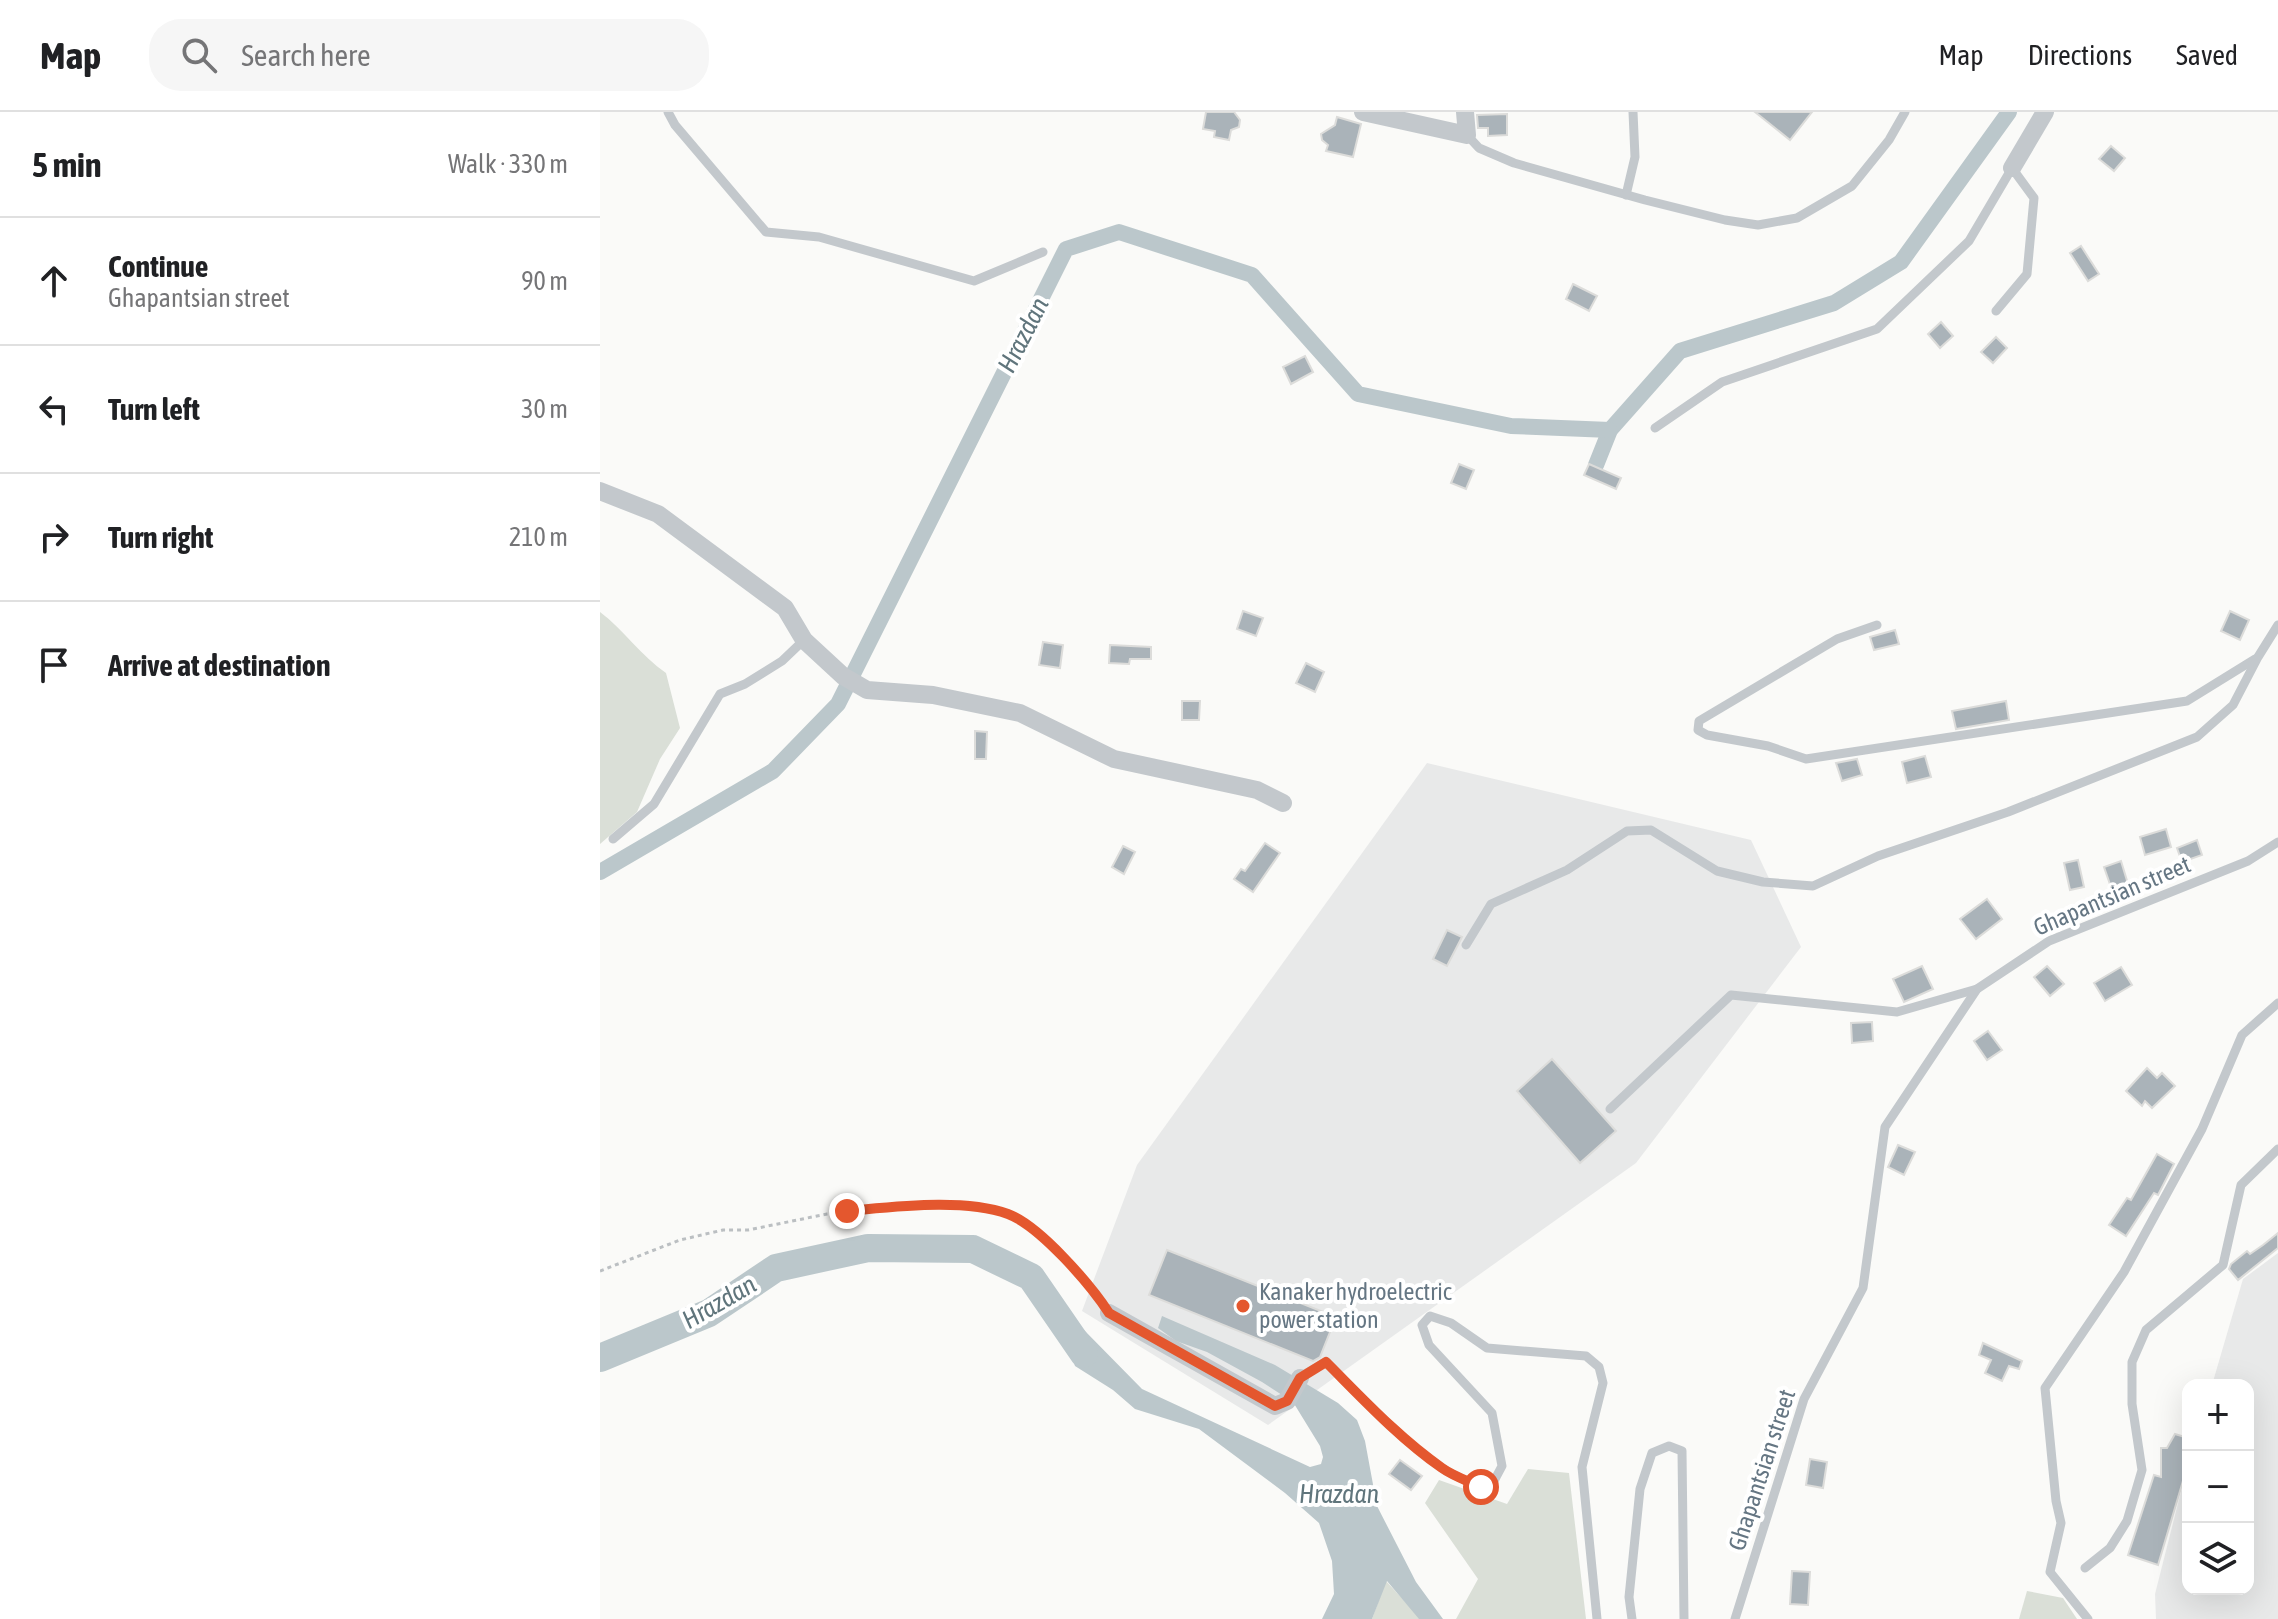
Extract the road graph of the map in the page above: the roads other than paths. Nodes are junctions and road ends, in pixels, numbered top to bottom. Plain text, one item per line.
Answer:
1 (668, 112) edge
2 (1363, 112) edge
3 (1465, 112) edge
4 (1633, 112) edge
5 (1905, 112) edge
6 (2045, 112) edge
7 (1467, 135) junction
8 (2012, 168) junction
9 (1626, 195) junction
10 (1043, 252) dead end
11 (1996, 311) dead end
12 (1655, 428) dead end
13 (600, 491) edge
14 (1877, 625) dead end
15 (2278, 625) edge
16 (804, 640) junction
17 (2258, 657) junction
18 (1283, 803) dead end
19 (613, 839) dead end
20 (2278, 842) edge
21 (1466, 945) dead end
22 (1977, 989) junction
23 (2278, 1003) edge
24 (1610, 1109) dead end
25 (2278, 1149) edge
26 (1109, 1313) road end
27 (1300, 1378) joint
28 (2085, 1568) dead end
29 (1597, 1619) edge
30 (1632, 1619) edge
31 (1684, 1619) edge
32 (1735, 1619) edge
33 (2088, 1619) edge

1 - 10 lane
2 - 7 street
3 - 7 street
4 - 9 lane
5 - 9 lane
6 - 8 street
7 - 9 lane
8 - 11 lane
8 - 12 lane
13 - 16 street
14 - 17 lane
15 - 17 lane
16 - 18 street
16 - 19 lane
17 - 21 lane
20 - 22 lane, Ghapantsian street
22 - 24 lane
22 - 32 lane, Ghapantsian street
23 - 33 lane
25 - 28 lane
26 - 27 street
27 - 29 lane
30 - 31 lane

